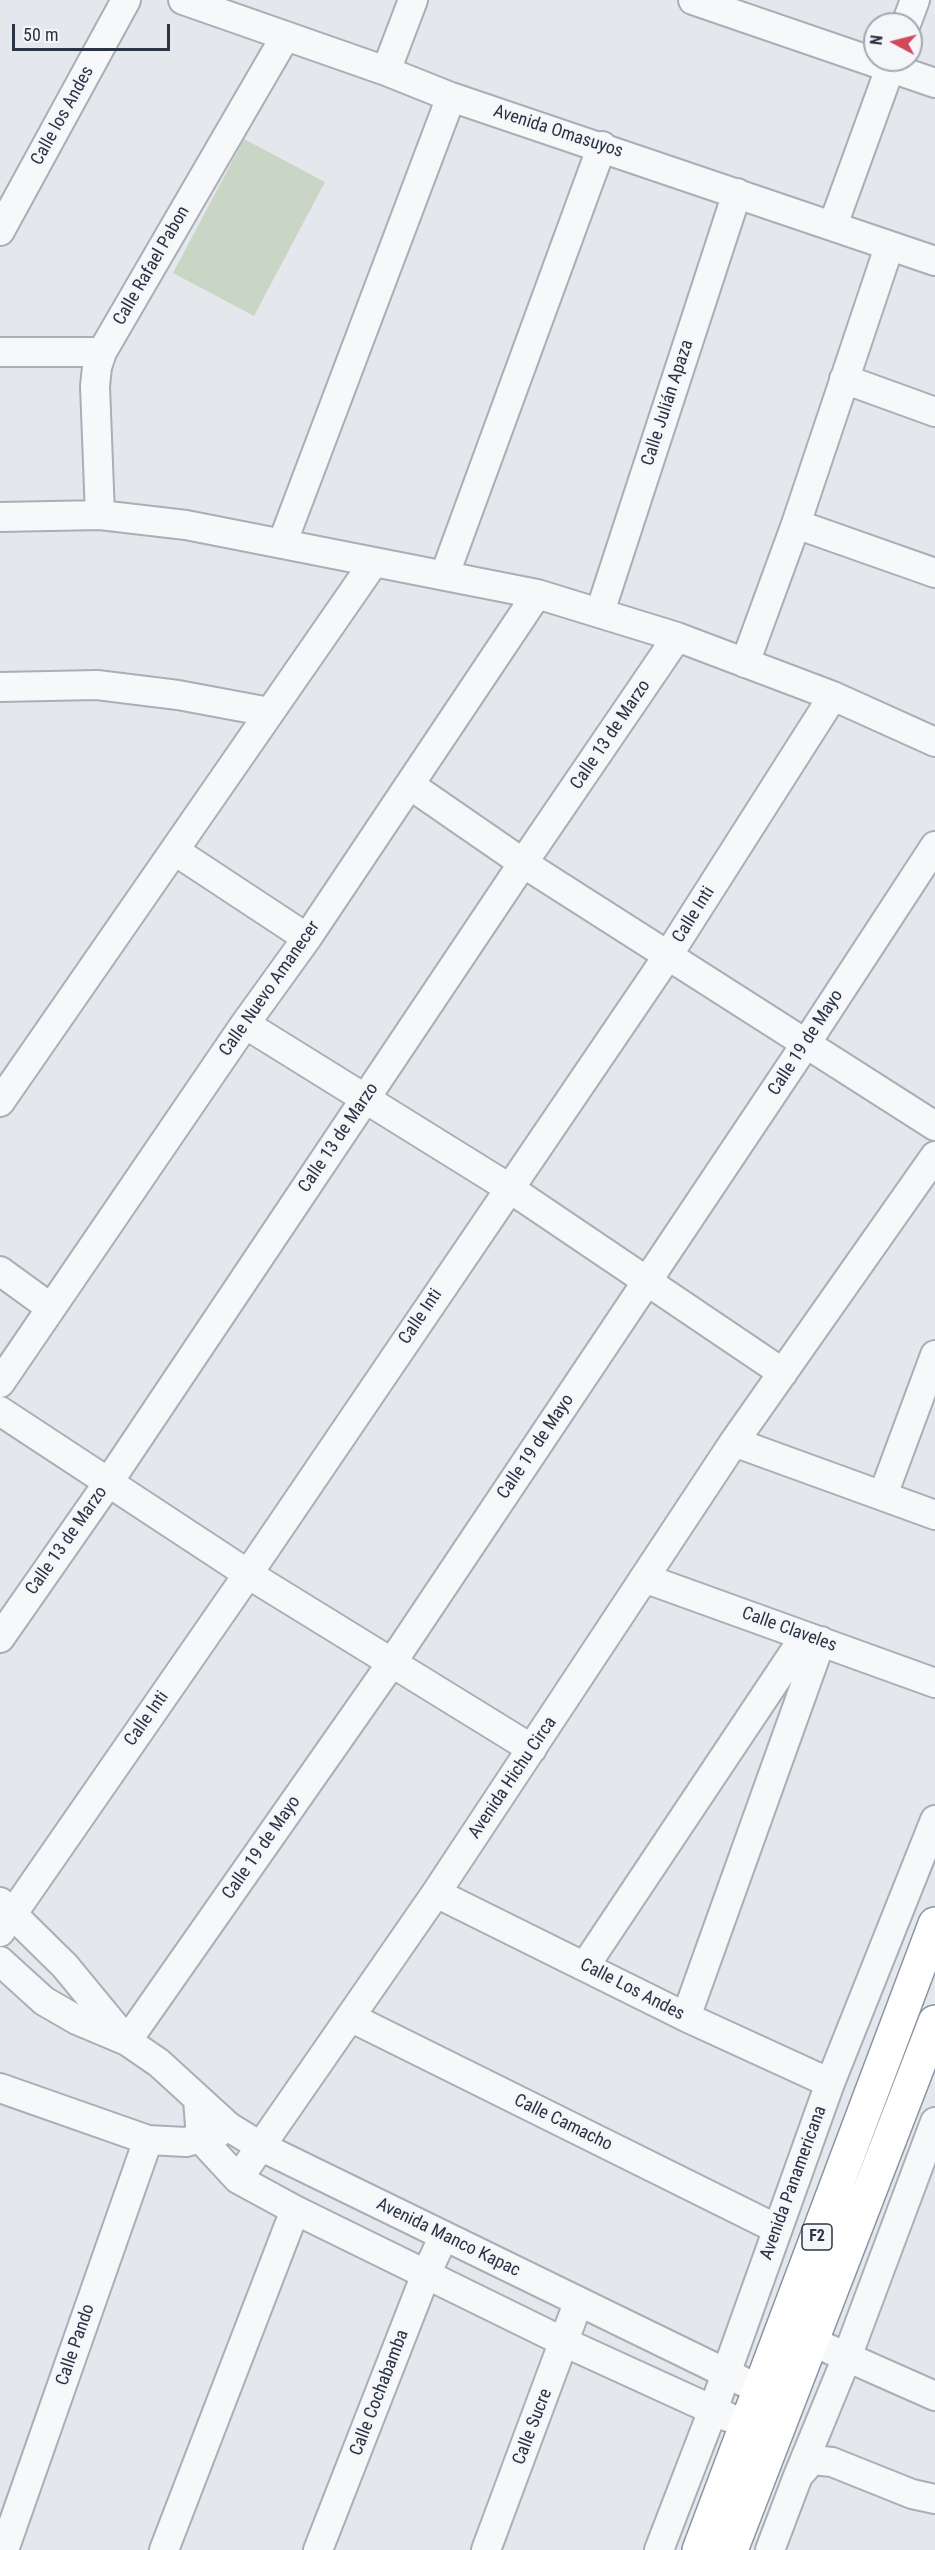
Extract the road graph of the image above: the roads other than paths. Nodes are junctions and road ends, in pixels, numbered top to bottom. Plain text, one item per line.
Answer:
1 (126, 0) edge
2 (183, 0) edge
3 (413, 0) edge
4 (693, 0) edge
5 (215, 6) edge
6 (285, 37) junction
7 (863, 55) edge
8 (386, 71) junction
9 (889, 72) edge
10 (911, 72) edge
11 (935, 82) edge
12 (451, 97) junction
13 (602, 146) junction
14 (737, 193) junction
15 (833, 225) junction
16 (0, 231) edge
17 (889, 247) junction
18 (935, 261) edge
19 (0, 352) edge
20 (102, 352) junction
21 (844, 379) junction
22 (935, 412) edge
23 (100, 515) junction
24 (0, 517) edge
25 (796, 524) junction
26 (282, 544) junction
27 (374, 562) junction
28 (935, 573) edge
29 (445, 574) junction
30 (537, 594) junction
31 (600, 612) junction
32 (677, 638) junction
33 (745, 663) junction
34 (0, 687) edge
35 (833, 696) junction
36 (268, 712) junction
37 (935, 742) edge
38 (410, 785) junction
39 (935, 846) edge
40 (175, 851) junction
41 (523, 863) junction
42 (307, 938) junction
43 (667, 957) junction
44 (244, 1024) junction
45 (806, 1045) junction
46 (365, 1098) junction
47 (0, 1102) edge
48 (935, 1126) edge
49 (935, 1156) edge
50 (508, 1188) junction
51 (0, 1271) edge
52 (647, 1281) junction
53 (51, 1308) junction
54 (935, 1355) edge
55 (783, 1373) junction
56 (0, 1383) edge
57 (0, 1411) edge
58 (734, 1442) junction
59 (108, 1483) junction
60 (883, 1496) junction
61 (935, 1515) edge
62 (248, 1574) junction
63 (644, 1578) junction
64 (0, 1638) edge
65 (813, 1638) junction
66 (393, 1661) junction
67 (935, 1683) edge
68 (532, 1749) junction
69 (935, 1820) edge
70 (436, 1893) junction
71 (4, 1916) edge
72 (935, 1924) edge
73 (0, 1961) edge
74 (585, 1966) junction
75 (350, 2017) junction
76 (686, 2017) junction
77 (935, 2022) edge
78 (127, 2041) junction
79 (830, 2083) junction
80 (0, 2088) edge
81 (198, 2099) junction
82 (935, 2121) edge
83 (229, 2127) junction
84 (201, 2139) junction
85 (148, 2140) junction
86 (260, 2146) junction
87 (238, 2179) junction
88 (295, 2210) junction
89 (777, 2229) junction
90 (444, 2236) junction
91 (426, 2274) junction
92 (578, 2303) junction
93 (564, 2342) junction
94 (813, 2342) junction
95 (847, 2357) junction
96 (726, 2374) junction
97 (760, 2389) junction
98 (935, 2396) edge
99 (789, 2404) junction
100 (713, 2410) junction
101 (760, 2433) junction
102 (798, 2476) junction
103 (935, 2499) edge
104 (4, 2550) edge
105 (164, 2550) edge
106 (318, 2550) edge
107 (486, 2550) edge
108 (659, 2550) edge
109 (699, 2550) edge
110 (731, 2550) edge
111 (770, 2550) edge

1 - 16 street, Calle los Andes
2 - 5 street, Avenida Omasuyos
3 - 8 street
4 - 7 street
5 - 6 street, Avenida Omasuyos
6 - 8 street, Avenida Omasuyos
6 - 20 street, Calle Rafael Pabon
8 - 12 street, Avenida Omasuyos
9 - 15 street
10 - 11 street
12 - 13 street, Avenida Omasuyos
12 - 26 street
13 - 14 street, Avenida Omasuyos
13 - 29 street
14 - 15 street, Avenida Omasuyos
14 - 31 street, Calle Julián Apaza
15 - 17 street, Avenida Omasuyos
17 - 18 street, Avenida Omasuyos
17 - 21 street
19 - 20 street
20 - 23 street, Calle Rafael Pabon
21 - 22 street
21 - 25 street
23 - 24 street
23 - 26 street
25 - 28 street
25 - 33 street
26 - 27 street
27 - 29 street
27 - 36 street
29 - 30 street
30 - 31 street
30 - 38 street, Calle Nuevo Amanecer
31 - 32 street
32 - 33 street
32 - 41 street, Calle 13 de Marzo
33 - 35 street
34 - 36 street
35 - 37 street
35 - 43 street, Calle Inti
36 - 40 street
38 - 41 street
38 - 42 street, Calle Nuevo Amanecer
39 - 45 street, Calle 19 de Mayo
40 - 42 street
40 - 47 street
41 - 43 street
41 - 46 street, Calle 13 de Marzo
42 - 44 street, Calle Nuevo Amanecer
43 - 45 street
43 - 50 street, Calle Inti
44 - 46 street
44 - 53 street, Calle Nuevo Amanecer
45 - 48 street
45 - 52 street, Calle 19 de Mayo
46 - 50 street
46 - 59 street, Calle 13 de Marzo
49 - 55 street, Avenida Hichu Circa
50 - 52 street
50 - 62 street, Calle Inti
51 - 53 street
52 - 55 street
52 - 66 street, Calle 19 de Mayo
53 - 56 street, Calle Nuevo Amanecer
54 - 60 street
55 - 58 street, Avenida Hichu Circa
57 - 59 street
58 - 60 street
58 - 63 street, Avenida Hichu Circa
59 - 62 street
59 - 64 street, Calle 13 de Marzo
60 - 61 street
62 - 66 street
62 - 71 street, Calle Inti
63 - 65 street, Calle Claveles
63 - 68 street, Avenida Hichu Circa
65 - 67 street, Calle Claveles
65 - 74 street
65 - 76 street
66 - 68 street
66 - 78 street, Calle 19 de Mayo
68 - 70 street, Avenida Hichu Circa
69 - 79 street, Avenida Panamericana
70 - 74 street, Calle Los Andes
70 - 75 street, Avenida Hichu Circa
71 - 78 street
72 - 97 highway, F2
73 - 78 street
74 - 76 street, Calle Los Andes
75 - 86 street, Avenida Hichu Circa
75 - 89 street, Calle Camacho
76 - 79 street, Calle Los Andes
77 - 94 highway, F2
78 - 81 street, Avenida Manco Kapac
79 - 89 street, Avenida Panamericana
80 - 85 street
81 - 83 street, Avenida Manco Kapac
81 - 84 street
82 - 95 street
83 - 84 street
83 - 86 street, Avenida Manco Kapac
84 - 85 street
84 - 87 street
85 - 104 street, Calle Pando
86 - 87 street, Avenida Hichu Circa
86 - 90 street, Avenida Manco Kapac
87 - 88 street
88 - 91 street
88 - 105 street
89 - 96 street, Avenida Panamericana
90 - 91 street, Calle Cochabamba
90 - 92 street, Avenida Manco Kapac
91 - 93 street
91 - 106 street, Calle Cochabamba
92 - 93 street, Calle Sucre
92 - 96 street, Avenida Manco Kapac
93 - 100 street
93 - 107 street, Calle Sucre
94 - 95 street
94 - 99 highway, F2
95 - 98 street
95 - 102 street
96 - 97 street, Avenida Manco Kapac
96 - 100 street, Avenida Panamericana
97 - 99 street, Avenida Manco Kapac
97 - 101 highway, F2
99 - 101 highway, F2
100 - 101 street
100 - 108 street, Avenida Panamericana
101 - 109 highway, F2
101 - 110 highway, F2
102 - 103 street
102 - 111 street

